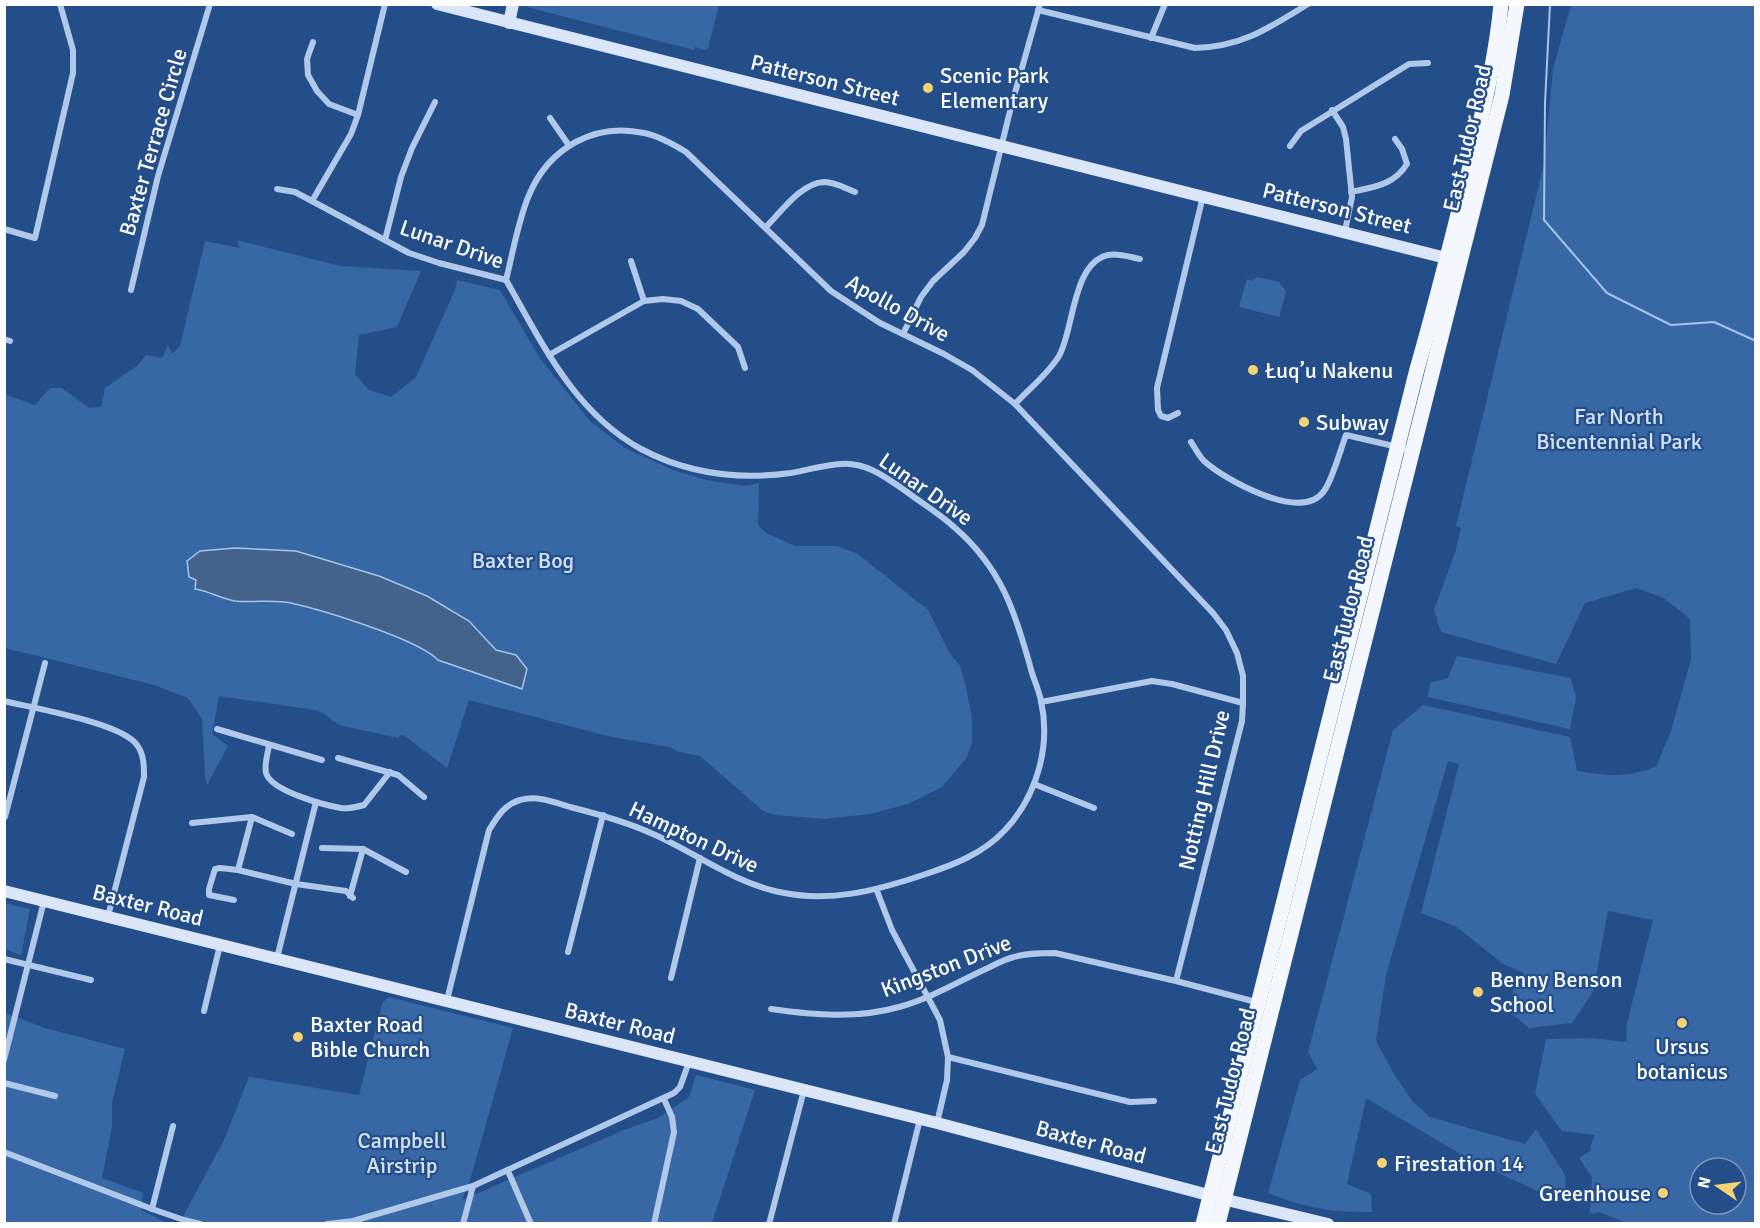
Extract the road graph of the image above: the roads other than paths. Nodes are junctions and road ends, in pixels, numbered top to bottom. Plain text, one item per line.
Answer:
1 (210, 4) edge
2 (385, 4) edge
3 (437, 4) edge
4 (513, 4) edge
5 (1165, 4) edge
6 (1308, 4) edge
7 (1501, 4) edge
8 (1517, 4) edge
9 (60, 5) edge
10 (1039, 7) edge
11 (509, 22) junction
12 (1151, 38) junction
13 (313, 42) dead end
14 (1428, 63) dead end
15 (435, 102) dead end
16 (1332, 110) junction
17 (358, 115) junction
18 (550, 118) dead end
19 (1395, 139) dead end
20 (568, 144) junction
21 (1001, 146) junction
22 (1290, 146) dead end
23 (277, 189) dead end
24 (855, 192) dead end
25 (1351, 192) junction
26 (1203, 196) junction
27 (312, 201) junction
28 (766, 227) junction
29 (4, 229) edge
30 (1345, 231) junction
31 (385, 240) junction
32 (1140, 260) dead end
33 (1454, 260) junction
34 (631, 261) dead end
35 (506, 280) junction
36 (131, 290) dead end
37 (644, 301) junction
38 (903, 334) junction
39 (549, 355) junction
40 (746, 368) dead end
41 (1015, 404) junction
42 (1178, 413) dead end
43 (1191, 442) dead end
44 (1404, 448) junction
45 (1212, 612) joint
46 (45, 663) dead end
47 (4, 701) edge
48 (1041, 702) junction
49 (1243, 703) junction
50 (32, 708) junction
51 (217, 729) dead end
52 (269, 745) junction
53 (338, 758) dead end
54 (322, 760) dead end
55 (390, 772) junction
56 (1034, 784) junction
57 (424, 797) dead end
58 (316, 802) junction
59 (1094, 808) dead end
60 (603, 815) junction
61 (5, 817) edge
62 (252, 817) junction
63 (192, 823) dead end
64 (292, 834) dead end
65 (322, 848) dead end
66 (363, 849) junction
67 (700, 858) junction
68 (238, 870) junction
69 (406, 872) dead end
70 (296, 884) junction
71 (4, 891) edge
72 (877, 891) junction
73 (234, 900) dead end
74 (44, 901) junction
75 (108, 917) junction
76 (220, 944) junction
77 (568, 952) dead end
78 (277, 958) junction
79 (4, 959) edge
80 (27, 964) junction
81 (671, 978) dead end
82 (92, 980) dead end
83 (1176, 981) junction
84 (929, 996) junction
85 (447, 1000) junction
86 (1265, 1005) junction
87 (771, 1010) dead end
88 (204, 1011) dead end
89 (948, 1057) junction
90 (4, 1060) edge
91 (689, 1062) junction
92 (4, 1083) edge
93 (804, 1090) junction
94 (55, 1096) dead end
95 (664, 1098) junction
96 (1154, 1101) dead end
97 (920, 1119) junction
98 (937, 1123) junction
99 (173, 1126) dead end
100 (4, 1152) edge
101 (508, 1171) junction
102 (473, 1186) junction
103 (1217, 1197) junction
104 (152, 1209) junction
105 (200, 1224) edge
106 (327, 1224) edge
107 (463, 1224) edge
108 (531, 1224) edge
109 (654, 1224) edge
110 (770, 1224) edge
111 (894, 1224) edge
112 (1203, 1224) edge
113 (1218, 1224) edge
114 (1328, 1224) edge

1 - 36 street, Baxter Terrace Circle
2 - 17 street
3 - 11 street, Patterson Street
4 - 11 street
5 - 12 street
6 - 12 street
7 - 33 main road, East Tudor Road
8 - 33 main road, East Tudor Road
9 - 29 street
10 - 12 street
10 - 21 street
11 - 21 street, Patterson Street
13 - 17 street
14 - 16 street
15 - 31 street
16 - 22 street
16 - 25 street
17 - 27 street
18 - 20 street
19 - 25 street
20 - 28 street, Apollo Drive
20 - 35 street, Apollo Drive
21 - 26 street, Patterson Street
21 - 38 street
23 - 27 street, Lunar Drive
24 - 28 street
25 - 30 street
26 - 30 street, Patterson Street
26 - 42 street
27 - 31 street, Lunar Drive
28 - 38 street, Apollo Drive
30 - 33 street, Patterson Street
31 - 35 street, Lunar Drive
32 - 41 street
33 - 44 main road, East Tudor Road
34 - 37 street
35 - 39 street, Lunar Drive
37 - 39 street
37 - 40 street
38 - 41 street, Apollo Drive
39 - 48 street, Lunar Drive
41 - 45 street, Apollo Drive
43 - 44 street
44 - 86 main road, East Tudor Road
45 - 49 street, Notting Hill Drive
46 - 50 street
47 - 50 street
48 - 49 street
48 - 56 street, Lunar Drive
49 - 83 street, Notting Hill Drive
50 - 61 street
50 - 75 street
51 - 52 street
52 - 54 street
52 - 58 street
53 - 55 street
55 - 57 street
55 - 58 street
56 - 59 street
56 - 72 street, Hampton Drive
58 - 70 street
60 - 67 street, Hampton Drive
60 - 77 street
60 - 85 street, Hampton Drive
62 - 63 street
62 - 64 street
62 - 68 street
65 - 66 street
66 - 69 street
66 - 70 street
67 - 72 street, Hampton Drive
67 - 81 street
68 - 70 street
68 - 73 street
70 - 78 street
71 - 74 street, Baxter Road
72 - 84 street
74 - 75 street, Baxter Road
74 - 80 street
75 - 76 street, Baxter Road
76 - 78 street, Baxter Road
76 - 88 street
78 - 85 street, Baxter Road
79 - 80 street
80 - 82 street
80 - 90 street
83 - 84 street, Kingston Drive
83 - 86 street, Kingston Drive
84 - 87 street, Kingston Drive
84 - 89 street
85 - 91 street, Baxter Road
86 - 103 main road, East Tudor Road
89 - 96 street
89 - 98 street
91 - 93 street, Baxter Road
91 - 95 street
92 - 94 street
93 - 97 street, Baxter Road
93 - 110 street
95 - 101 street
95 - 109 street
97 - 98 street, Baxter Road
97 - 111 street
98 - 103 street, Baxter Road
99 - 104 street
100 - 104 street
101 - 102 street
101 - 108 street
102 - 106 street
102 - 107 street
103 - 112 main road, East Tudor Road
103 - 113 main road, East Tudor Road
103 - 114 street, Baxter Road
104 - 105 street

